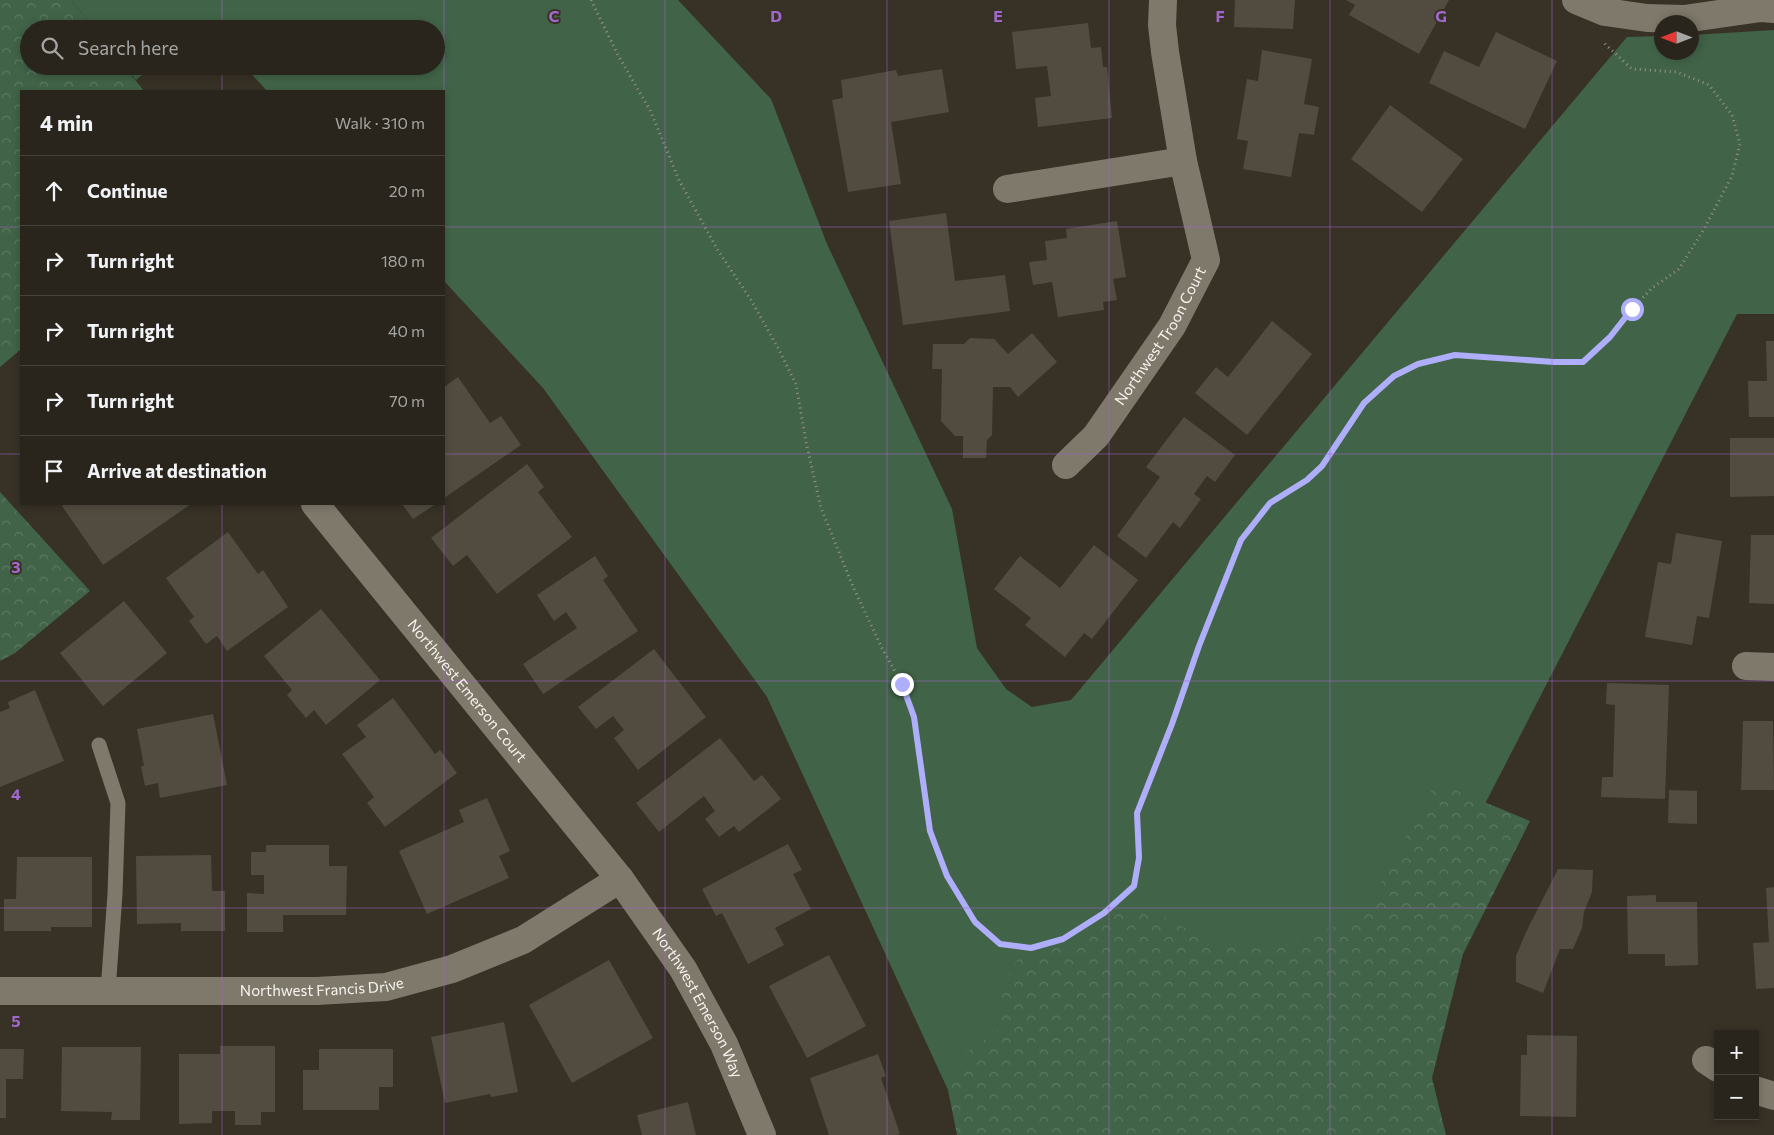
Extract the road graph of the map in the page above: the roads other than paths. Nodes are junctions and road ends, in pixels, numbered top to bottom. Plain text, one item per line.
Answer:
1 (1163, 0) edge
2 (1580, 2) edge
3 (1774, 9) edge
4 (1183, 161) junction
5 (1007, 189) dead end
6 (1066, 465) dead end
7 (316, 505) edge
8 (1746, 666) dead end
9 (1774, 667) edge
10 (99, 745) dead end
11 (620, 879) junction
12 (0, 991) edge
13 (108, 991) junction
14 (1759, 1091) edge
15 (1774, 1096) edge
16 (762, 1135) edge

1 - 4 street, Northwest Troon Court
2 - 3 street
4 - 5 street
4 - 6 street, Northwest Troon Court
7 - 11 street, Northwest Emerson Court
8 - 9 street
10 - 13 lane
11 - 13 street, Northwest Francis Drive
11 - 16 street, Northwest Emerson Way
12 - 13 street, Northwest Francis Drive
14 - 15 street

